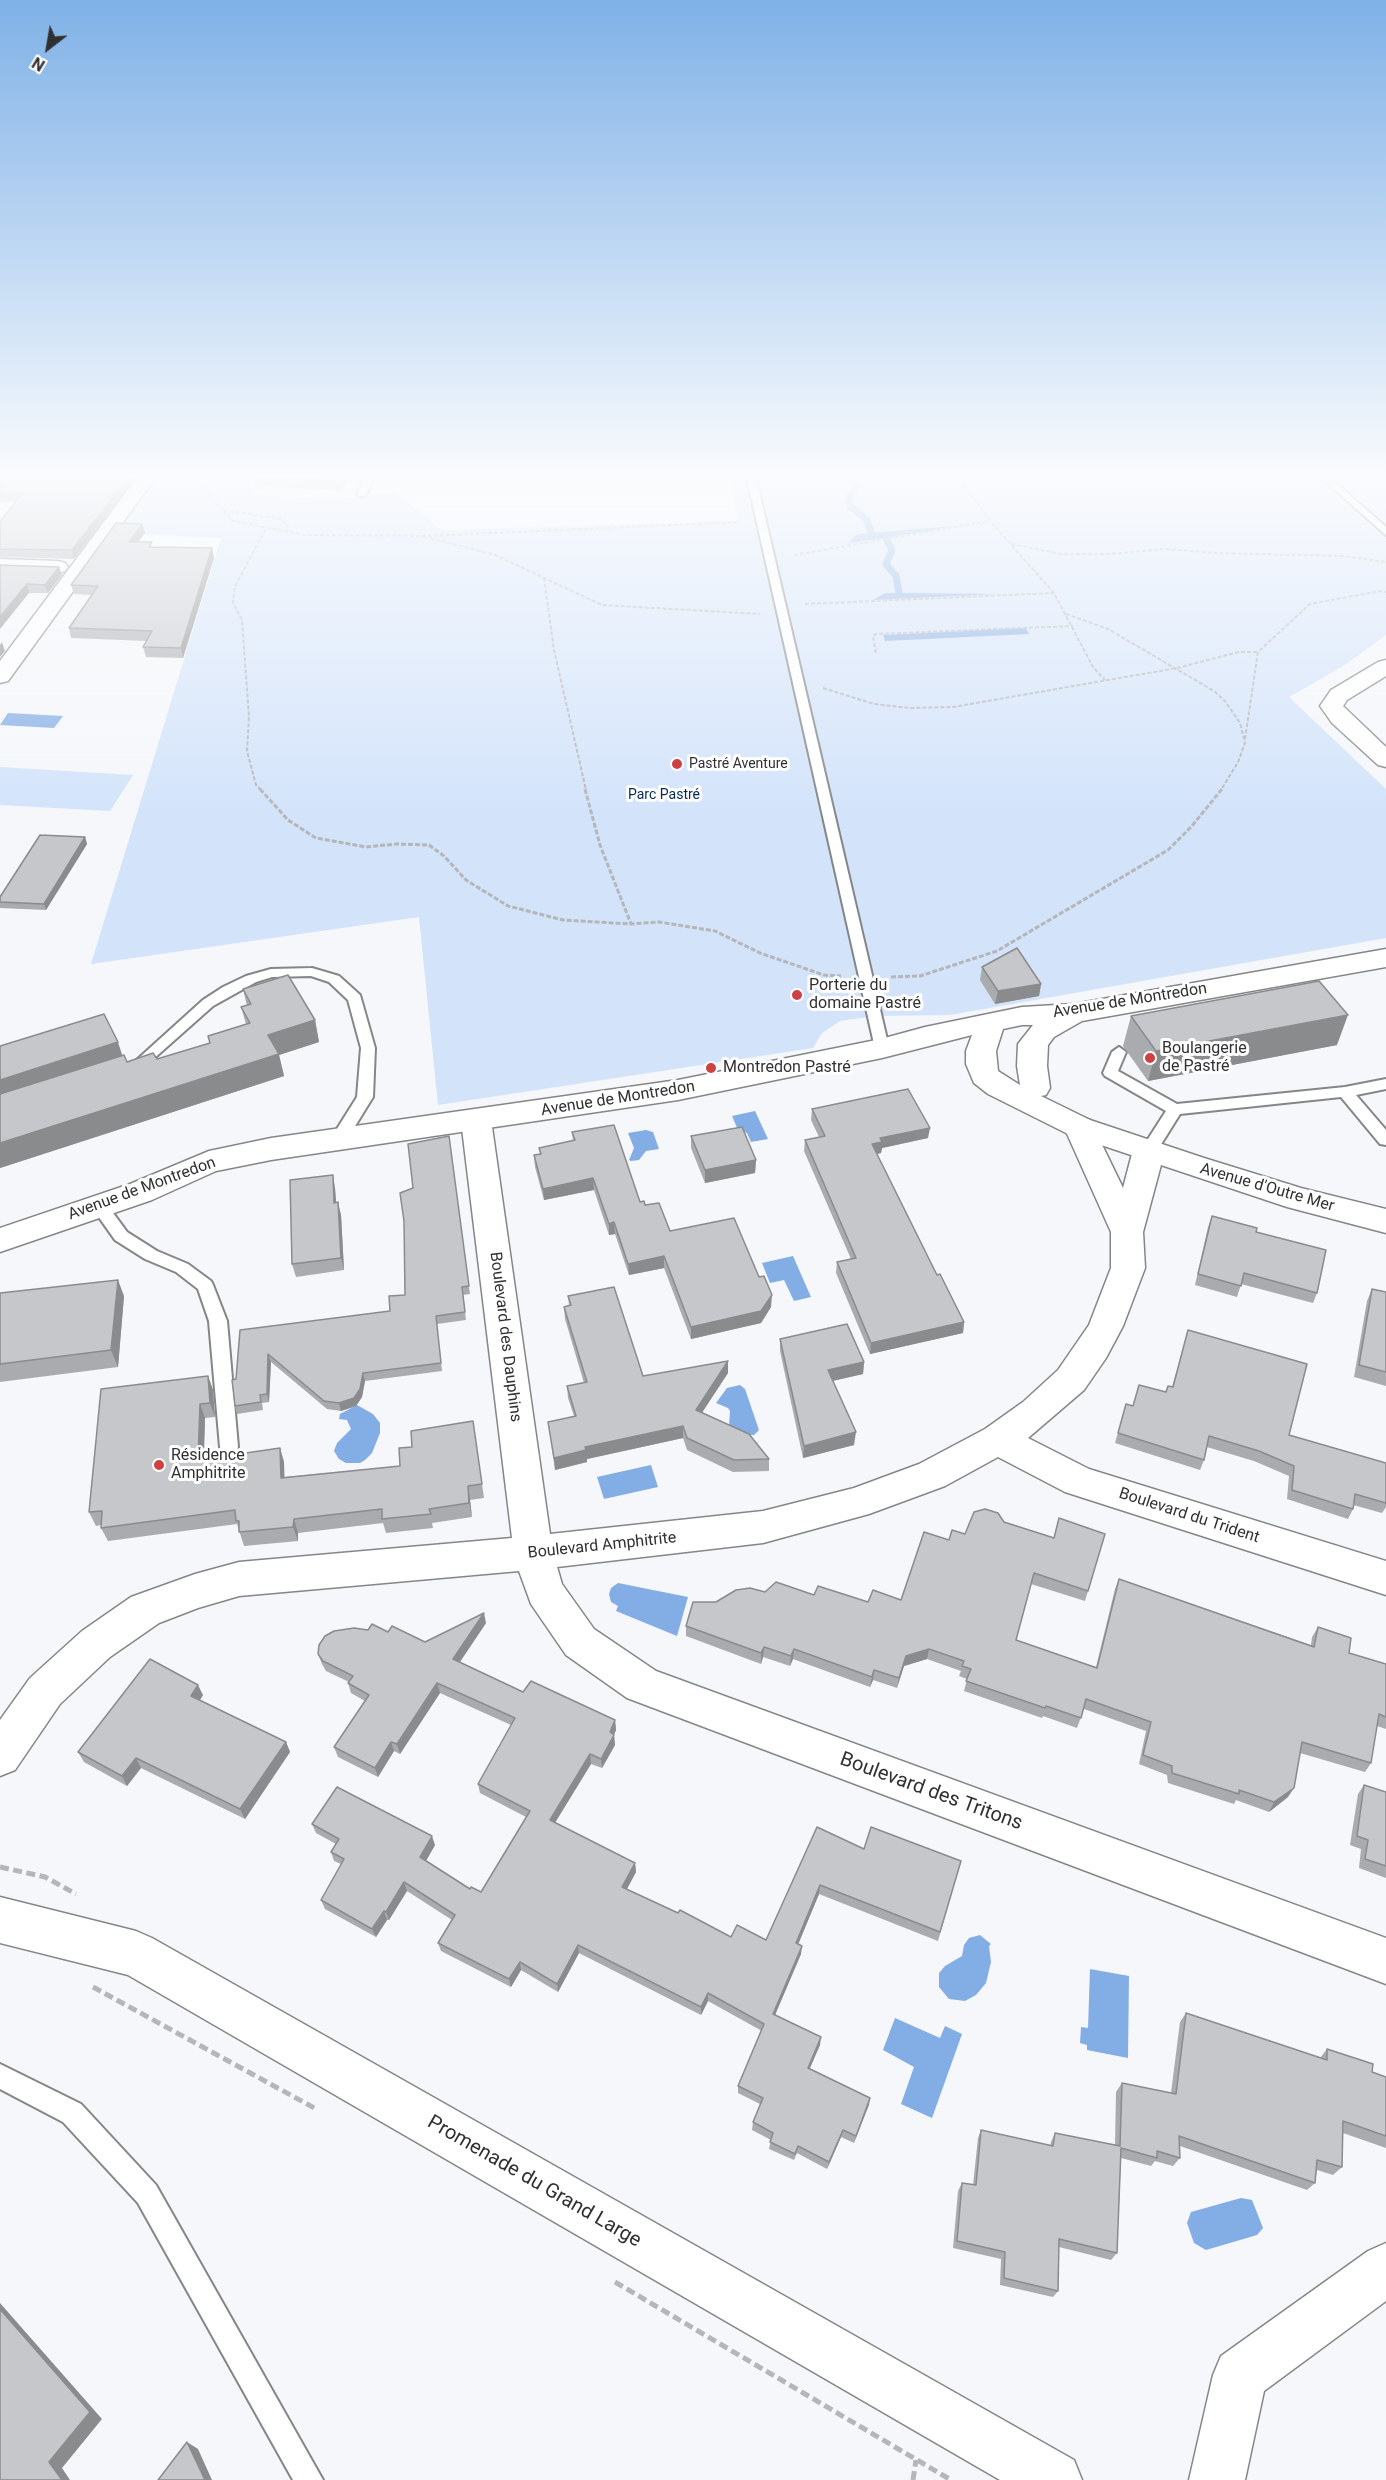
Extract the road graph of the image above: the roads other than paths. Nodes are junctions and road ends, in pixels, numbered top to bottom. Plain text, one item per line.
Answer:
1 (63, 590) edge
2 (776, 590) edge
3 (1386, 667) edge
4 (0, 676) edge
5 (1386, 760) edge
6 (1386, 958) edge
7 (1074, 1013) junction
8 (991, 1022) junction
9 (882, 1048) junction
10 (1119, 1052) dead end
11 (981, 1064) junction
12 (125, 1073) edge
13 (1386, 1084) edge
14 (1035, 1088) junction
15 (1345, 1092) junction
16 (1175, 1109) junction
17 (476, 1120) junction
18 (1079, 1127) junction
19 (338, 1140) junction
20 (1386, 1140) edge
21 (1149, 1150) junction
22 (99, 1206) junction
23 (1386, 1221) edge
24 (1127, 1232) junction
25 (0, 1240) edge
26 (998, 1440) junction
27 (229, 1447) dead end
28 (533, 1553) junction
29 (1386, 1578) edge
30 (0, 1756) edge
31 (0, 1920) edge
32 (1386, 1961) edge
33 (0, 2076) edge
34 (1386, 2269) edge
35 (309, 2480) edge
36 (1054, 2480) edge
37 (1217, 2480) edge

1 - 4 street
2 - 9 lane
3 - 5 street
6 - 7 street, Avenue de Montredon
7 - 8 street, Avenue de Montredon
7 - 14 street
8 - 9 street, Avenue de Montredon
8 - 11 street
9 - 11 street, Avenue d'Outre Mer
9 - 17 street, Avenue de Montredon
10 - 16 lane
11 - 14 street, Avenue d'Outre Mer
11 - 18 street, Avenue d'Outre Mer
12 - 19 lane
13 - 15 lane
14 - 21 street, Avenue d'Outre Mer
15 - 16 lane
15 - 20 lane
16 - 21 lane
17 - 19 street, Avenue de Montredon
17 - 28 street, Boulevard des Dauphins
18 - 21 street, Avenue d'Outre Mer
18 - 24 street, Boulevard Amphitrite
19 - 22 street, Avenue de Montredon
21 - 23 street, Avenue d'Outre Mer
21 - 24 street, Boulevard Amphitrite
22 - 25 street, Avenue de Montredon
22 - 27 lane
24 - 26 street, Boulevard Amphitrite
26 - 28 street, Boulevard Amphitrite
26 - 29 street, Boulevard du Trident
28 - 30 street, Boulevard Amphitrite
28 - 32 street, Boulevard des Tritons
31 - 36 street, Promenade du Grand Large
33 - 35 lane
34 - 37 street

